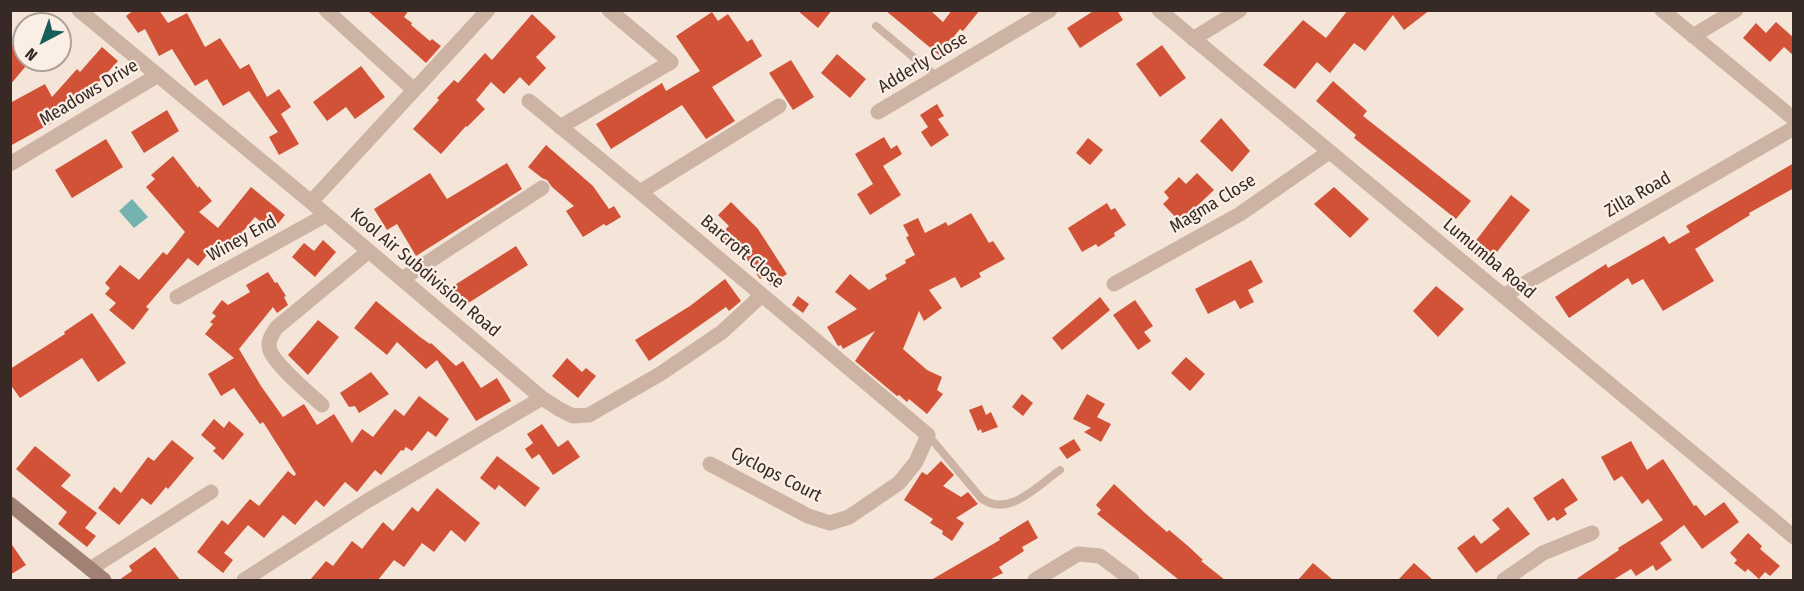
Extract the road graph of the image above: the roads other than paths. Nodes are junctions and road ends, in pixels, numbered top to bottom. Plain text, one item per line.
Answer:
1 (79, 10) edge
2 (326, 10) edge
3 (488, 10) edge
4 (609, 10) edge
5 (1050, 10) edge
6 (1159, 10) edge
7 (1240, 10) edge
8 (1662, 10) edge
9 (1736, 10) edge
10 (876, 26) dead end
11 (1693, 36) junction
12 (1193, 39) junction
13 (158, 75) junction
14 (937, 77) junction
15 (414, 90) junction
16 (529, 101) dead end
17 (779, 106) dead end
18 (878, 112) dead end
19 (1794, 119) edge
20 (560, 127) junction
21 (1794, 128) edge
22 (1329, 152) junction
23 (10, 164) edge
24 (542, 188) dead end
25 (640, 192) junction
26 (312, 202) junction
27 (326, 215) junction
28 (369, 251) junction
29 (402, 279) junction
30 (1114, 284) dead end
31 (762, 294) junction
32 (1503, 296) junction
33 (177, 297) dead end
34 (542, 398) junction
35 (322, 405) dead end
36 (928, 435) junction
37 (711, 464) dead end
38 (1060, 470) dead end
39 (211, 492) dead end
40 (10, 504) edge
41 (1592, 533) dead end
42 (1794, 537) edge
43 (90, 569) junction
44 (103, 580) edge
45 (244, 580) edge
46 (1035, 580) edge
47 (1132, 580) edge
48 (1504, 580) edge

1 - 13 street, Kool Air Subdivision Road
2 - 15 street
3 - 15 street
4 - 20 street
5 - 14 street, Adderly Close
6 - 12 street, Lumumba Road
7 - 12 street
8 - 11 street
9 - 11 street
10 - 14 lane
11 - 19 street
12 - 22 street, Lumumba Road
13 - 23 street, Meadows Drive
13 - 26 street, Kool Air Subdivision Road
14 - 18 street, Adderly Close
15 - 26 street
16 - 20 street, Barcroft Close
17 - 25 street
20 - 25 street, Barcroft Close
21 - 32 street, Zilla Road
22 - 30 street, Magma Close
22 - 32 street, Lumumba Road
24 - 29 street
25 - 31 street, Barcroft Close
26 - 27 street, Kool Air Subdivision Road
27 - 28 street, Kool Air Subdivision Road
27 - 33 street, Winey End
28 - 29 street, Kool Air Subdivision Road
28 - 35 street
29 - 34 street, Kool Air Subdivision Road
31 - 34 street, Kool Air Subdivision Road
31 - 36 street, Barcroft Close
32 - 42 street, Lumumba Road
34 - 45 street
36 - 37 street, Cyclops Court
36 - 38 lane
39 - 43 street
40 - 43 main road
41 - 48 street
43 - 44 main road
46 - 47 street

